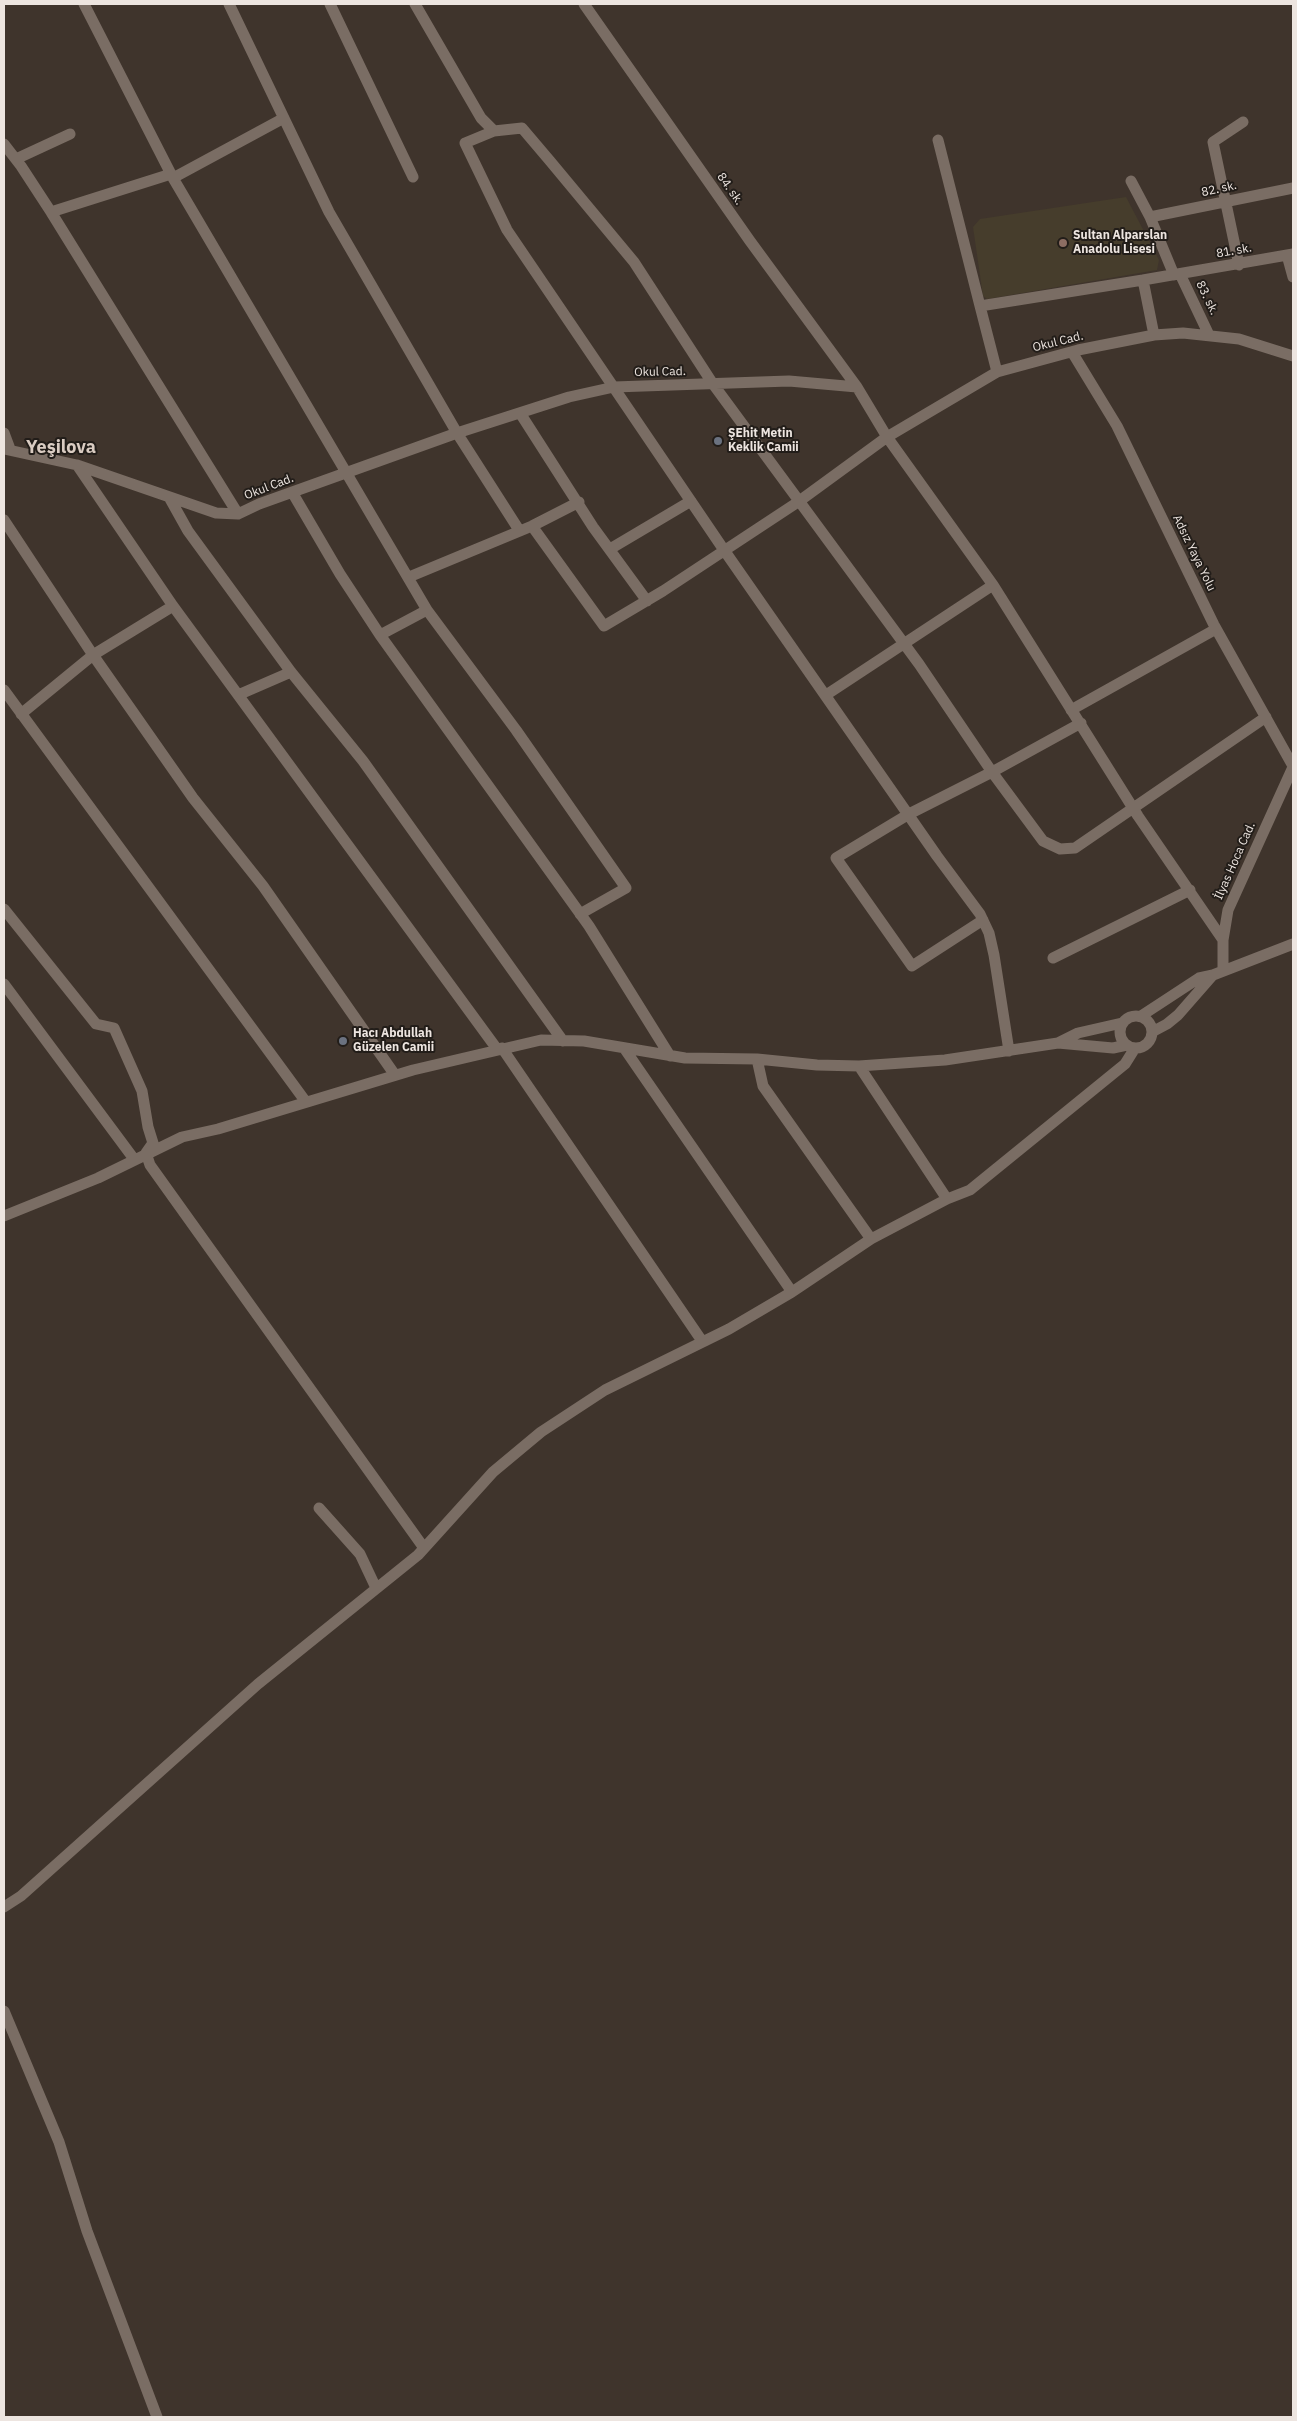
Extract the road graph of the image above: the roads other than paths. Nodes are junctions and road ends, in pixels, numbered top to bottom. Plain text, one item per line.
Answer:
1 (84, 4) edge
2 (229, 4) edge
3 (330, 4) edge
4 (415, 4) edge
5 (584, 4) edge
6 (284, 118) junction
7 (1243, 122) dead end
8 (494, 131) junction
9 (70, 134) dead end
10 (938, 140) dead end
11 (4, 144) edge
12 (16, 159) junction
13 (172, 176) junction
14 (413, 177) dead end
15 (1131, 181) dead end
16 (1293, 188) edge
17 (1225, 202) junction
18 (51, 212) junction
19 (1150, 217) junction
20 (1290, 254) edge
21 (1239, 265) junction
22 (1177, 274) junction
23 (1293, 277) edge
24 (1143, 280) junction
25 (980, 306) junction
26 (1209, 334) junction
27 (1154, 336) junction
28 (1072, 352) junction
29 (1293, 356) edge
30 (996, 372) junction
31 (713, 384) junction
32 (614, 387) junction
33 (857, 387) junction
34 (520, 413) junction
35 (457, 433) junction
36 (4, 434) edge
37 (887, 437) junction
38 (7, 449) edge
39 (77, 464) junction
40 (346, 473) junction
41 (292, 492) junction
42 (169, 497) junction
43 (691, 501) junction
44 (578, 502) junction
45 (798, 502) junction
46 (238, 514) junction
47 (4, 520) edge
48 (532, 526) junction
49 (519, 530) junction
50 (610, 549) junction
51 (724, 550) junction
52 (409, 577) junction
53 (993, 585) junction
54 (647, 600) junction
55 (173, 606) junction
56 (427, 610) junction
57 (1216, 629) junction
58 (380, 635) junction
59 (903, 644) junction
60 (93, 655) junction
61 (291, 672) junction
62 (4, 690) edge
63 (238, 694) junction
64 (826, 695) junction
65 (1071, 710) junction
66 (21, 714) junction
67 (1266, 717) junction
68 (1081, 723) junction
69 (1293, 766) edge
70 (992, 772) junction
71 (1290, 783) edge
72 (1134, 810) junction
73 (909, 814) junction
74 (1190, 890) junction
75 (4, 909) edge
76 (580, 914) junction
77 (983, 920) junction
78 (1223, 940) junction
79 (1293, 944) edge
80 (1053, 958) dead end
81 (1218, 973) junction
82 (4, 984) edge
83 (1141, 1016) junction
84 (1122, 1023) junction
85 (1152, 1032) junction
86 (563, 1041) junction
87 (1058, 1043) junction
88 (1131, 1046) junction
89 (499, 1048) junction
90 (624, 1048) junction
91 (1009, 1051) junction
92 (670, 1056) junction
93 (757, 1059) junction
94 (859, 1066) junction
95 (395, 1075) junction
96 (306, 1102) junction
97 (146, 1153) junction
98 (134, 1159) junction
99 (947, 1199) junction
100 (4, 1216) edge
101 (870, 1239) junction
102 (792, 1292) junction
103 (702, 1341) junction
104 (319, 1508) dead end
105 (424, 1548) junction
106 (376, 1588) junction
107 (4, 1907) edge
108 (4, 2011) edge
109 (157, 2417) edge

1 - 13 street
2 - 6 street
3 - 14 street
4 - 8 street
5 - 33 street, 84. sk.
6 - 13 street
6 - 35 street
7 - 17 street
8 - 31 street
8 - 32 street
9 - 12 street
10 - 25 street
11 - 12 street
12 - 18 street
13 - 18 street
13 - 40 street
15 - 19 street, 83. sk.
16 - 17 street, 82. sk.
17 - 19 street, 82. sk.
17 - 21 street
18 - 46 street
19 - 22 street, 83. sk.
20 - 21 street, 81. sk.
20 - 23 street
21 - 22 street, 81. sk.
22 - 24 street, 81. sk.
22 - 26 street, 83. sk.
24 - 25 street, 81. sk.
24 - 27 street
25 - 30 street
26 - 27 street, Okul Cad.
26 - 29 street, Okul Cad.
27 - 28 street, Okul Cad.
28 - 30 street, Okul Cad.
28 - 57 street, Adsız Yaya Yolu
30 - 37 street, Okul Cad.
31 - 32 street, Okul Cad.
31 - 33 street, Okul Cad.
31 - 45 street
32 - 34 street, Okul Cad.
32 - 43 street
33 - 37 street
34 - 35 street, Okul Cad.
34 - 44 street
35 - 40 street, Okul Cad.
35 - 49 street
36 - 38 street
37 - 45 street, Okul Cad.
37 - 53 street
38 - 39 street, Okul Cad.
39 - 42 street, Okul Cad.
39 - 55 street
40 - 41 street, Okul Cad.
40 - 52 street
41 - 46 street, Okul Cad.
41 - 58 street
42 - 46 street, Okul Cad.
42 - 61 street
43 - 50 street
43 - 51 street
44 - 48 street
44 - 50 street
45 - 51 street, Okul Cad.
45 - 59 street
47 - 60 street
48 - 49 street
48 - 54 street, Okul Cad.
49 - 52 street
50 - 54 street
51 - 54 street, Okul Cad.
51 - 64 street
52 - 56 street
53 - 59 street
53 - 65 street
55 - 60 street
55 - 63 street
56 - 58 street
56 - 76 street
57 - 65 street
57 - 67 street, Adsız Yaya Yolu
58 - 76 street
59 - 64 street
59 - 70 street
60 - 66 street
60 - 95 street
61 - 63 street
61 - 86 street
62 - 66 street
63 - 89 street
64 - 73 street
65 - 68 street
66 - 96 street
67 - 69 street, Adsız Yaya Yolu
67 - 72 street
68 - 70 street
68 - 72 street
69 - 71 street, İlyas Hoca Cad.
70 - 72 street
70 - 73 street
71 - 78 street, İlyas Hoca Cad.
72 - 74 street
73 - 77 street
73 - 77 street
74 - 78 street
74 - 80 street
75 - 97 street
76 - 92 street
77 - 91 street
78 - 81 street, İlyas Hoca Cad.
79 - 81 street
81 - 83 street
81 - 85 street
82 - 98 street
83 - 84 street
83 - 85 street
84 - 87 street
84 - 88 street
85 - 88 street
86 - 89 street
86 - 90 street
87 - 88 street
87 - 91 street
88 - 99 street
89 - 95 street
89 - 103 street
90 - 92 street
90 - 102 street
91 - 94 street
92 - 93 street
93 - 94 street
93 - 101 street
94 - 99 street
95 - 96 street
96 - 97 street
97 - 98 street
97 - 105 street
98 - 100 street
99 - 101 street
101 - 102 street
102 - 103 street
103 - 105 street
104 - 106 street
105 - 106 street
106 - 107 street
108 - 109 street

